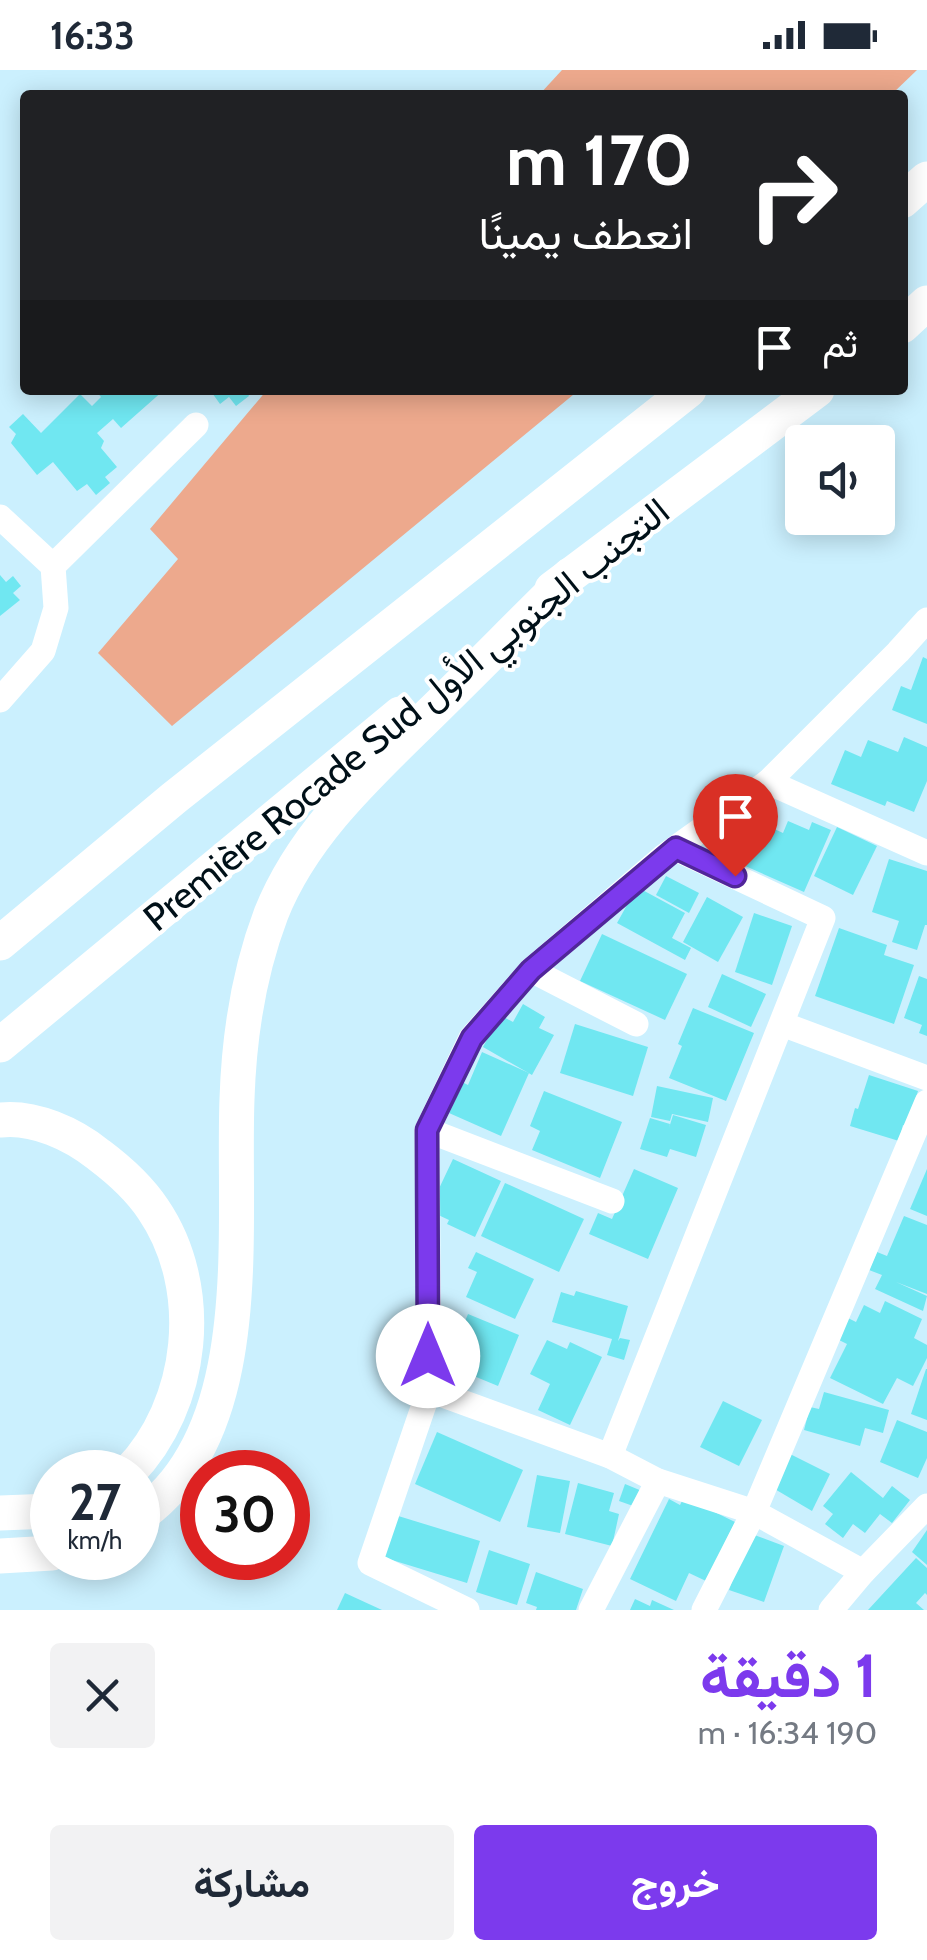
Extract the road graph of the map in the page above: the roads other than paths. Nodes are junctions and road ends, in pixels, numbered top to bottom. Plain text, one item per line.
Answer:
1 (927, 179) edge
2 (908, 196) edge
3 (683, 395) edge
4 (810, 395) edge
5 (196, 425) dead end
6 (0, 516) edge
7 (53, 566) junction
8 (570, 574) junction
9 (927, 620) edge
10 (0, 700) edge
11 (768, 782) junction
12 (174, 798) junction
13 (676, 848) junction
14 (927, 852) edge
15 (0, 916) edge
16 (0, 943) edge
17 (531, 970) junction
18 (636, 1024) dead end
19 (782, 1024) junction
20 (0, 1044) edge
21 (927, 1078) edge
22 (927, 1102) edge
23 (0, 1120) edge
24 (427, 1130) junction
25 (612, 1201) dead end
26 (429, 1390) junction
27 (148, 1450) edge
28 (610, 1456) junction
29 (658, 1481) junction
30 (160, 1497) edge
31 (927, 1506) edge
32 (30, 1512) edge
33 (754, 1512) junction
34 (0, 1513) edge
35 (30, 1554) edge
36 (0, 1556) edge
37 (862, 1572) junction
38 (467, 1610) edge
39 (591, 1610) edge
40 (704, 1610) edge
41 (831, 1610) edge

1 - 2 highway
3 - 12 highway, Première Rocade Sud التجنب الجنوبي الأول
4 - 8 highway, Première Rocade Sud التجنب الجنوبي الأول
5 - 7 street
6 - 7 street
7 - 10 street
8 - 20 highway, Première Rocade Sud التجنب الجنوبي الأول
8 - 30 highway
9 - 11 street
11 - 13 street
11 - 14 street
12 - 15 highway
12 - 16 highway, Première Rocade Sud التجنب الجنوبي الأول
13 - 17 street
13 - 19 street
17 - 18 street
17 - 24 street
19 - 21 street
19 - 28 street
22 - 33 street
23 - 27 highway
24 - 25 street
24 - 26 street
26 - 28 street
26 - 38 street
28 - 29 street
29 - 33 street
29 - 39 street
31 - 37 street
32 - 34 highway
33 - 37 street
33 - 40 street
35 - 36 highway
37 - 41 street

